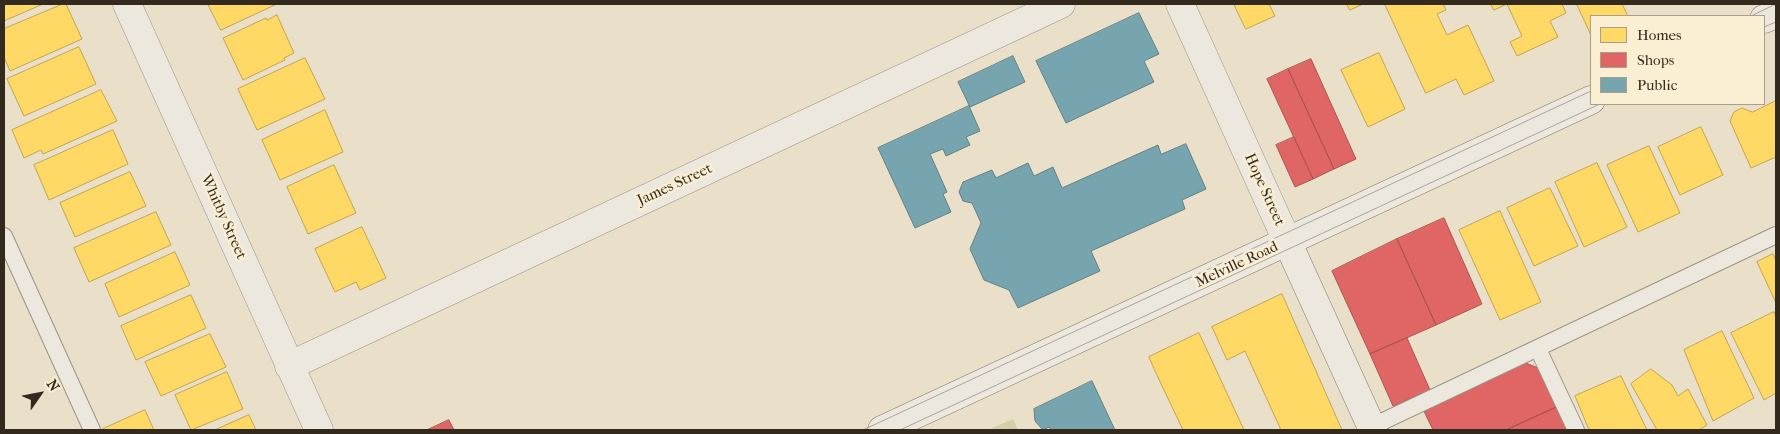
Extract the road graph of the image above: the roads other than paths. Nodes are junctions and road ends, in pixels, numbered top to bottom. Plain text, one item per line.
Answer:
1 (127, 4) edge
2 (1061, 4) edge
3 (1180, 4) edge
4 (1590, 100) edge
5 (1776, 235) edge
6 (4, 236) edge
7 (1287, 241) junction
8 (1538, 349) junction
9 (290, 366) junction
10 (1372, 428) edge
11 (92, 430) edge
12 (318, 430) edge
13 (882, 430) edge
14 (1576, 430) edge

1 - 9 street, Whitby Street
2 - 9 street, James Street
3 - 7 street, Hope Street
4 - 7 street, Melville Road
5 - 8 lane
6 - 11 lane
7 - 10 street, Hope Street
7 - 13 street, Melville Road
8 - 10 lane
8 - 14 lane
9 - 12 street, Whitby Street

